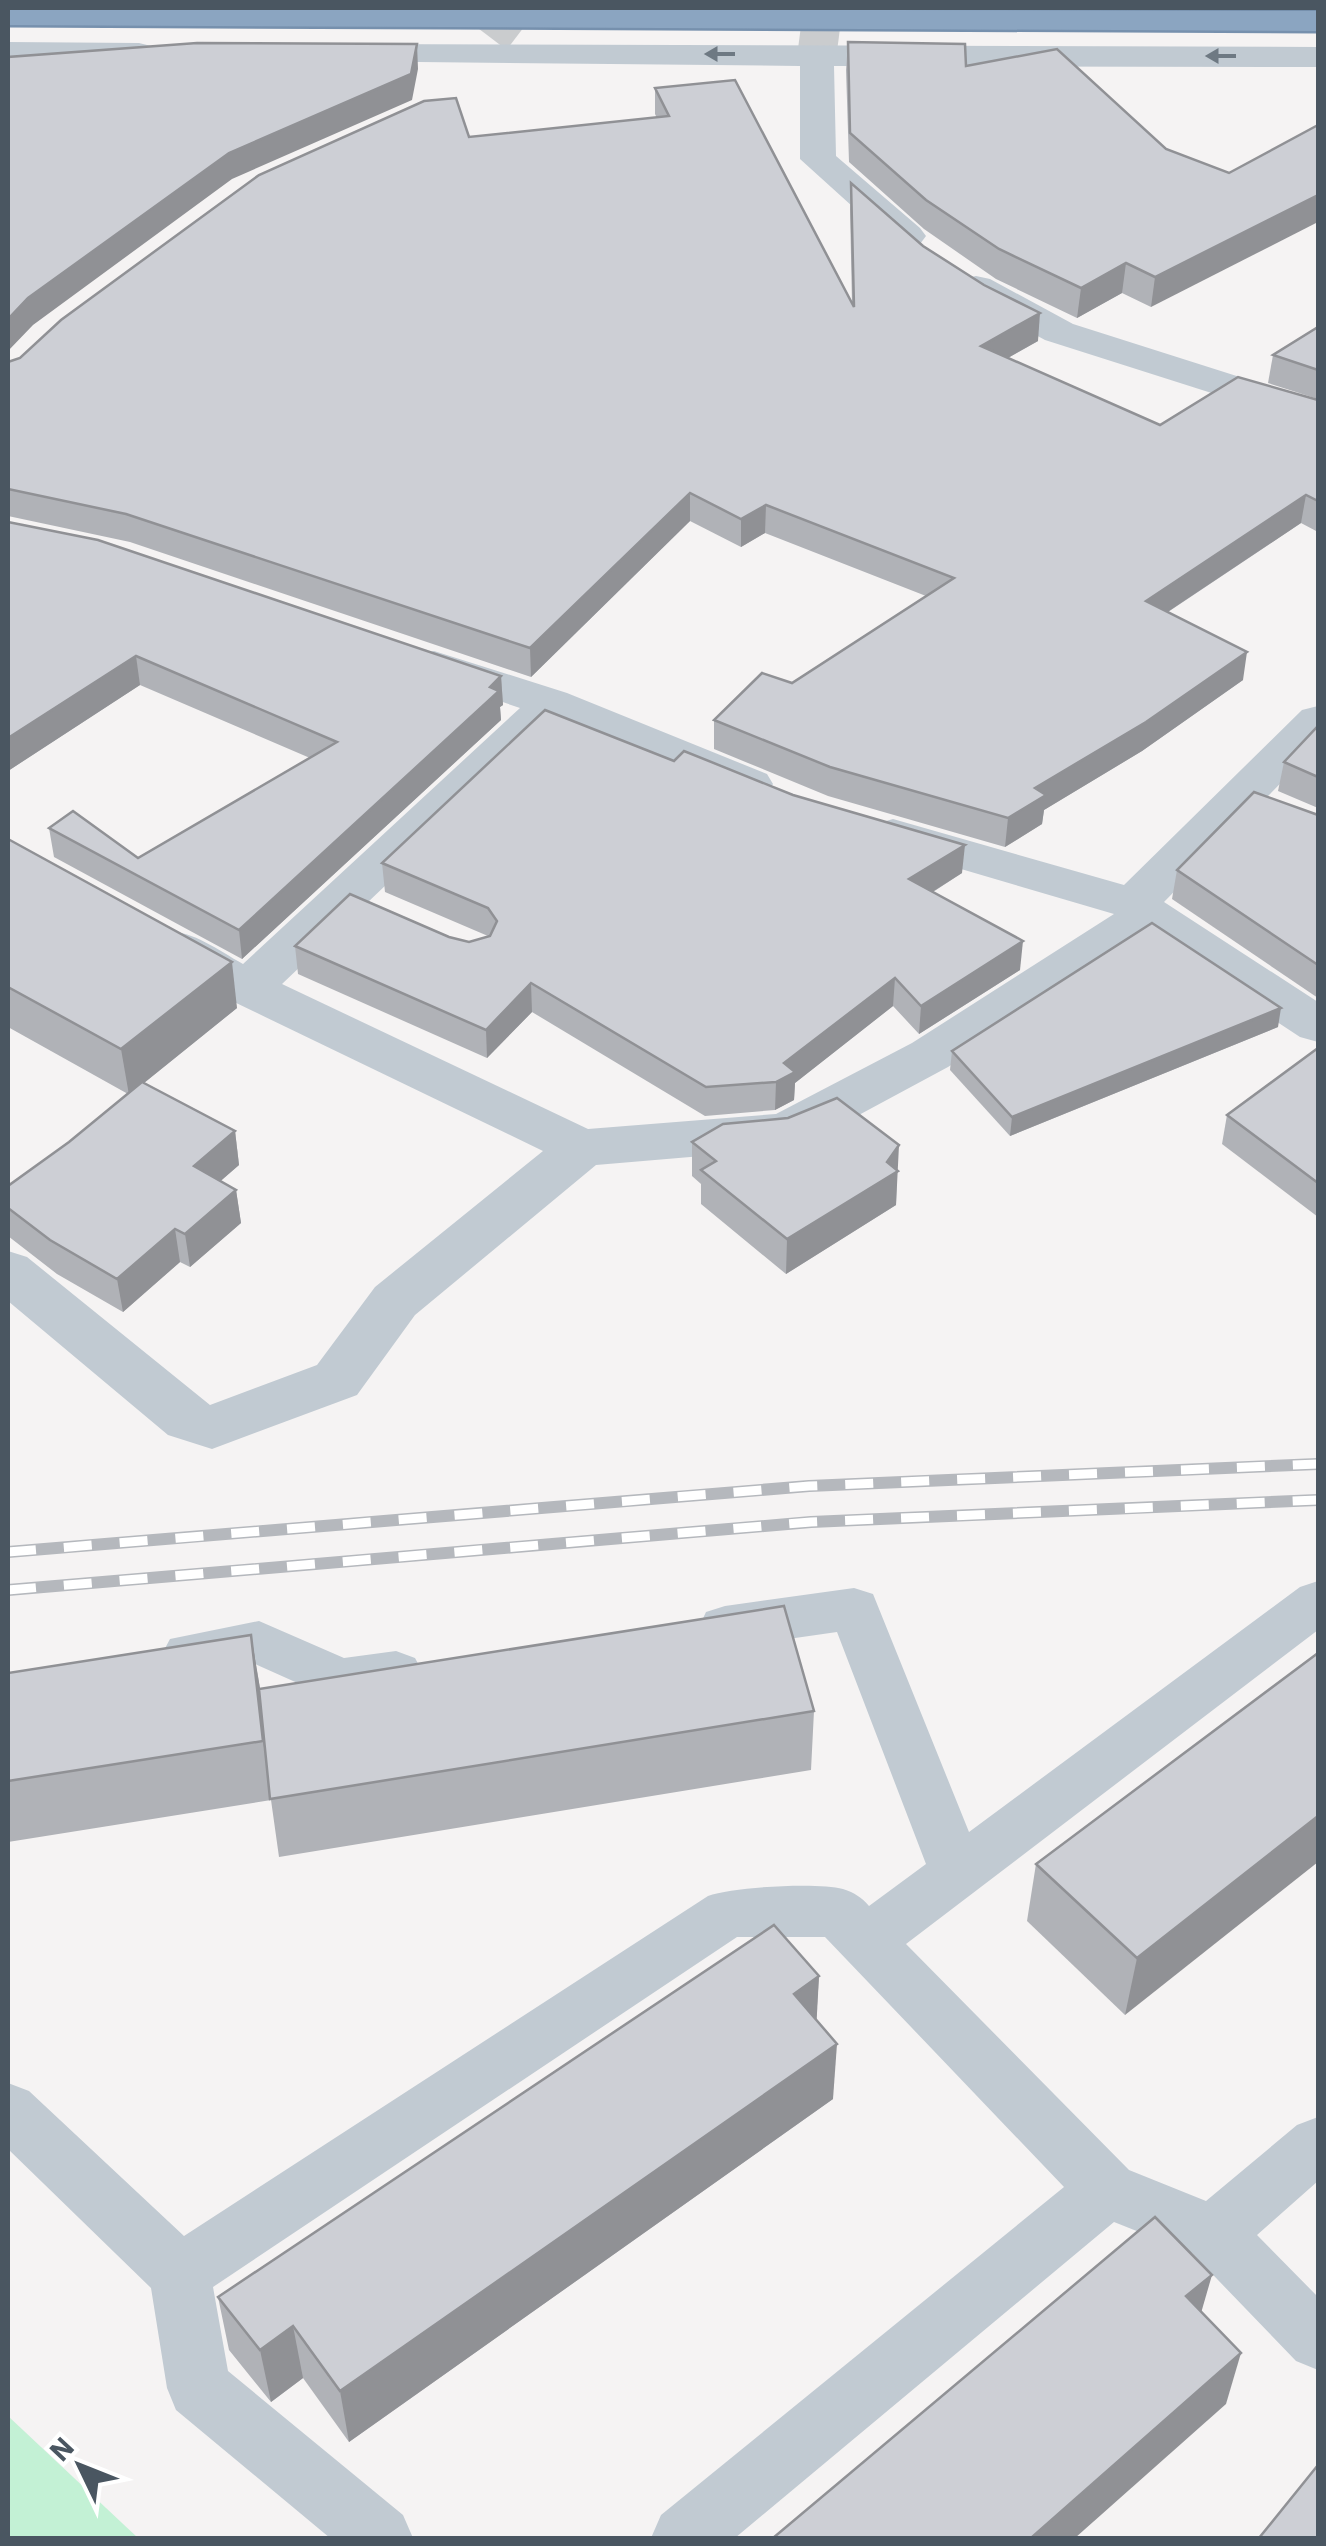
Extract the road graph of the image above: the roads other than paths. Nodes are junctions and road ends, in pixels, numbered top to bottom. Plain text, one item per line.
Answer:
1 (8, 15) edge
2 (1318, 21) edge
3 (485, 46) junction
4 (8, 52) edge
5 (164, 53) edge
6 (302, 54) edge
7 (817, 54) junction
8 (1318, 57) edge
9 (446, 92) dead end
10 (1318, 415) edge
11 (387, 648) edge
12 (550, 704) junction
13 (1318, 720) edge
14 (1242, 797) junction
15 (792, 802) edge
16 (1288, 816) edge
17 (848, 821) edge
18 (1141, 909) junction
19 (128, 922) edge
20 (248, 988) junction
21 (1318, 1025) edge
22 (582, 1148) junction
23 (8, 1271) edge
24 (1318, 1602) edge
25 (676, 1634) edge
26 (143, 1661) edge
27 (438, 1667) edge
28 (958, 1874) junction
29 (866, 1942) junction
30 (8, 2110) edge
31 (1318, 2144) edge
32 (1107, 2190) junction
33 (1214, 2233) junction
34 (180, 2274) junction
35 (1318, 2340) edge
36 (380, 2538) edge
37 (684, 2538) edge

1 - 2 highway
3 - 6 street
7 -> 3 street
3 - 9 street
4 - 5 street
8 -> 7 street
7 - 10 street
11 - 12 street
12 - 15 street
12 - 20 street
13 - 14 street
14 - 16 street
14 - 18 street
17 - 18 street
18 - 21 street
18 - 22 street
19 - 20 street
20 - 22 street
22 - 23 street
24 - 28 lane
25 - 28 lane
26 - 27 lane
28 - 29 lane
29 - 32 lane
29 - 34 lane
30 - 34 lane
31 - 33 lane
32 - 33 lane
32 - 37 lane
33 - 35 lane
34 - 36 lane

